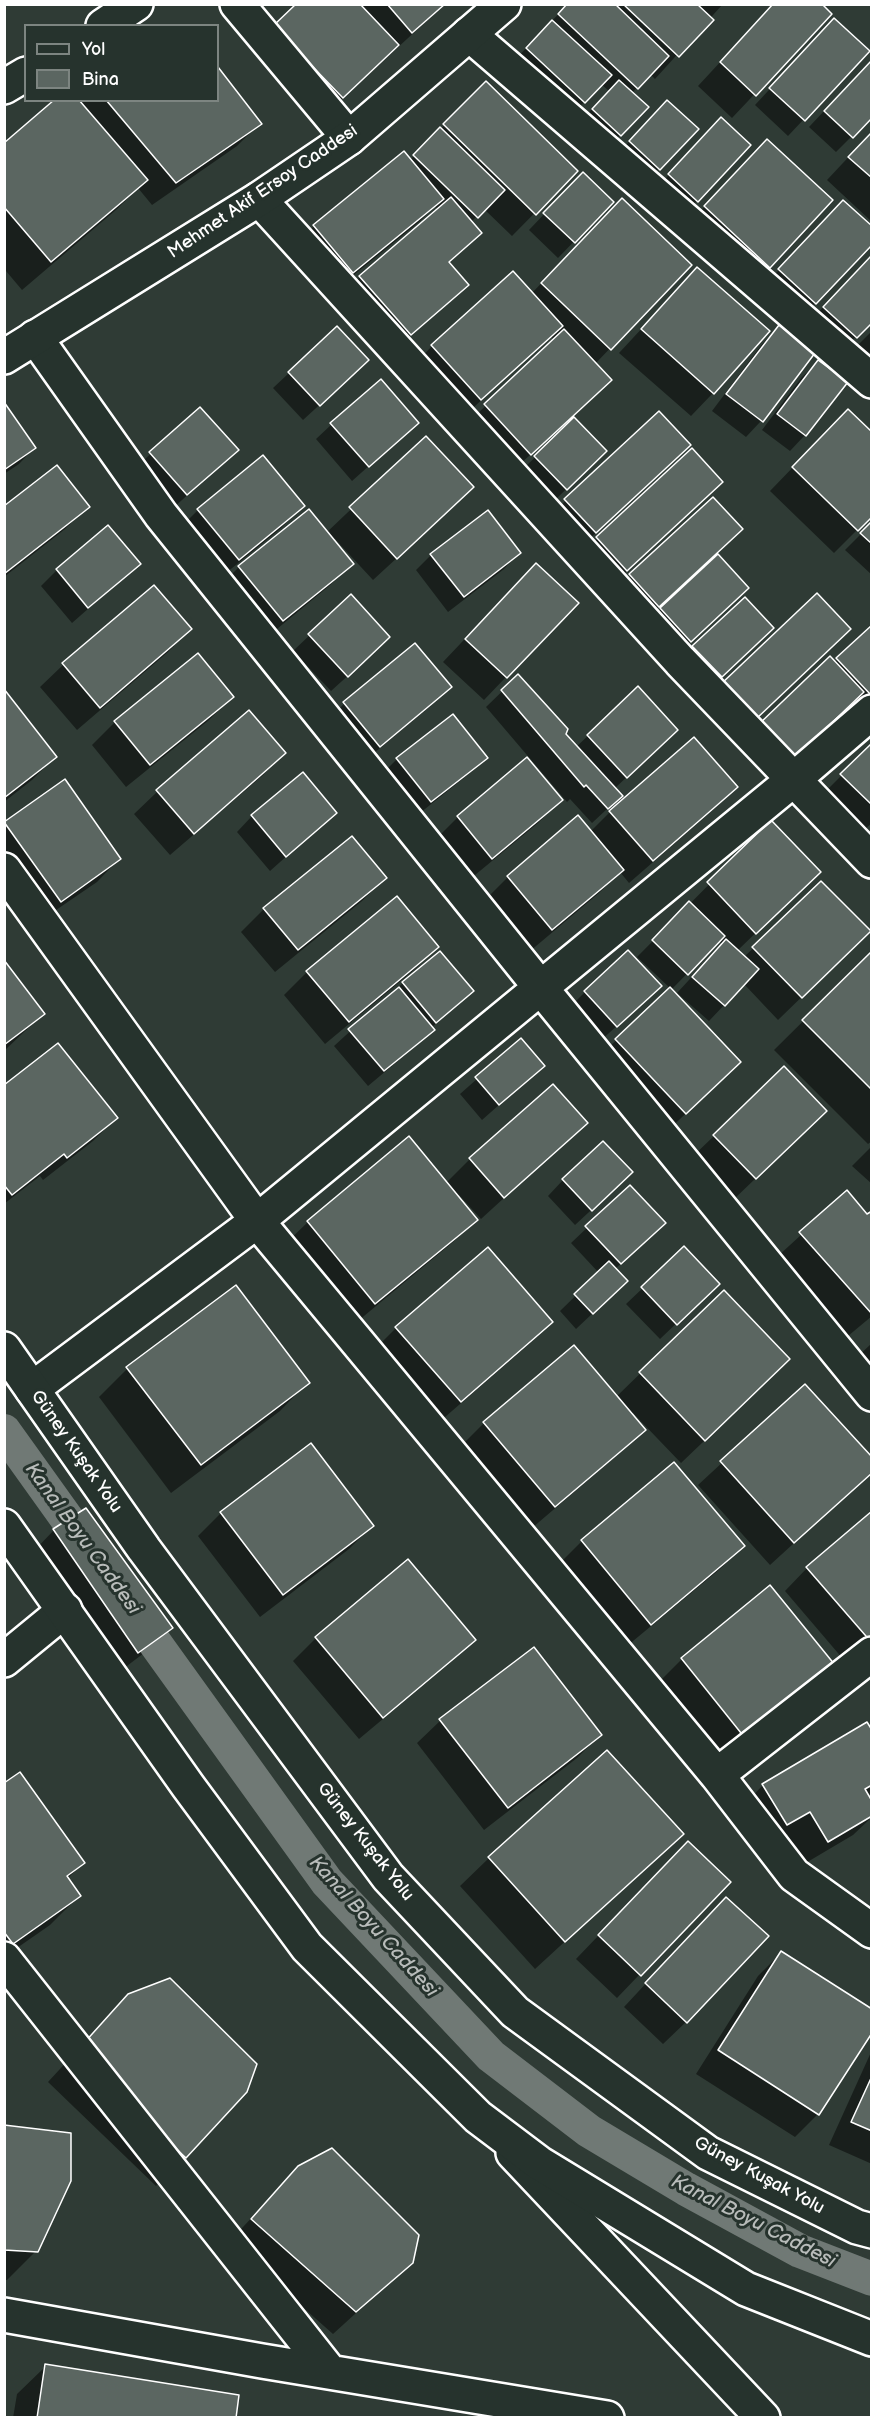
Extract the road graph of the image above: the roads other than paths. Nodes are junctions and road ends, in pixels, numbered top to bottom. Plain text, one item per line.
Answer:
1 (136, 4) edge
2 (237, 4) edge
3 (504, 4) edge
4 (106, 24) edge
5 (469, 34) junction
6 (24, 75) edge
7 (4, 87) edge
8 (349, 138) junction
9 (259, 199) junction
10 (35, 337) junction
11 (4, 357) edge
12 (872, 381) edge
13 (872, 712) edge
14 (793, 780) junction
15 (872, 861) edge
16 (4, 870) edge
17 (540, 987) junction
18 (257, 1221) junction
19 (4, 1349) edge
20 (32, 1389) junction
21 (872, 1394) edge
22 (4, 1526) edge
23 (65, 1610) junction
24 (872, 1654) edge
25 (4, 1660) edge
26 (717, 1774) junction
27 (872, 1931) edge
28 (4, 1959) edge
29 (478, 2116) junction
30 (872, 2231) edge
31 (4, 2315) edge
32 (872, 2339) edge
33 (330, 2372) junction
34 (607, 2418) edge
35 (763, 2418) edge

1 - 4 street
2 - 8 street
3 - 5 street, Mehmet Akif Ersoy Caddesi
5 - 8 street, Mehmet Akif Ersoy Caddesi
5 - 12 street
6 - 7 street
8 - 9 street, Mehmet Akif Ersoy Caddesi
9 - 10 street, Mehmet Akif Ersoy Caddesi
9 - 14 street
10 - 11 street, Mehmet Akif Ersoy Caddesi
10 - 17 street
13 - 14 street
14 - 15 street
14 - 17 street
16 - 18 street
17 - 18 street
17 - 21 street
18 - 20 street
18 - 26 street
19 - 20 street, Güney Kuşak Yolu
20 - 30 street, Güney Kuşak Yolu
22 - 23 street
23 - 25 street
23 - 29 street
24 - 26 street
26 - 27 street
28 - 33 street
29 - 32 street
29 - 35 street
31 - 33 street
33 - 34 street

